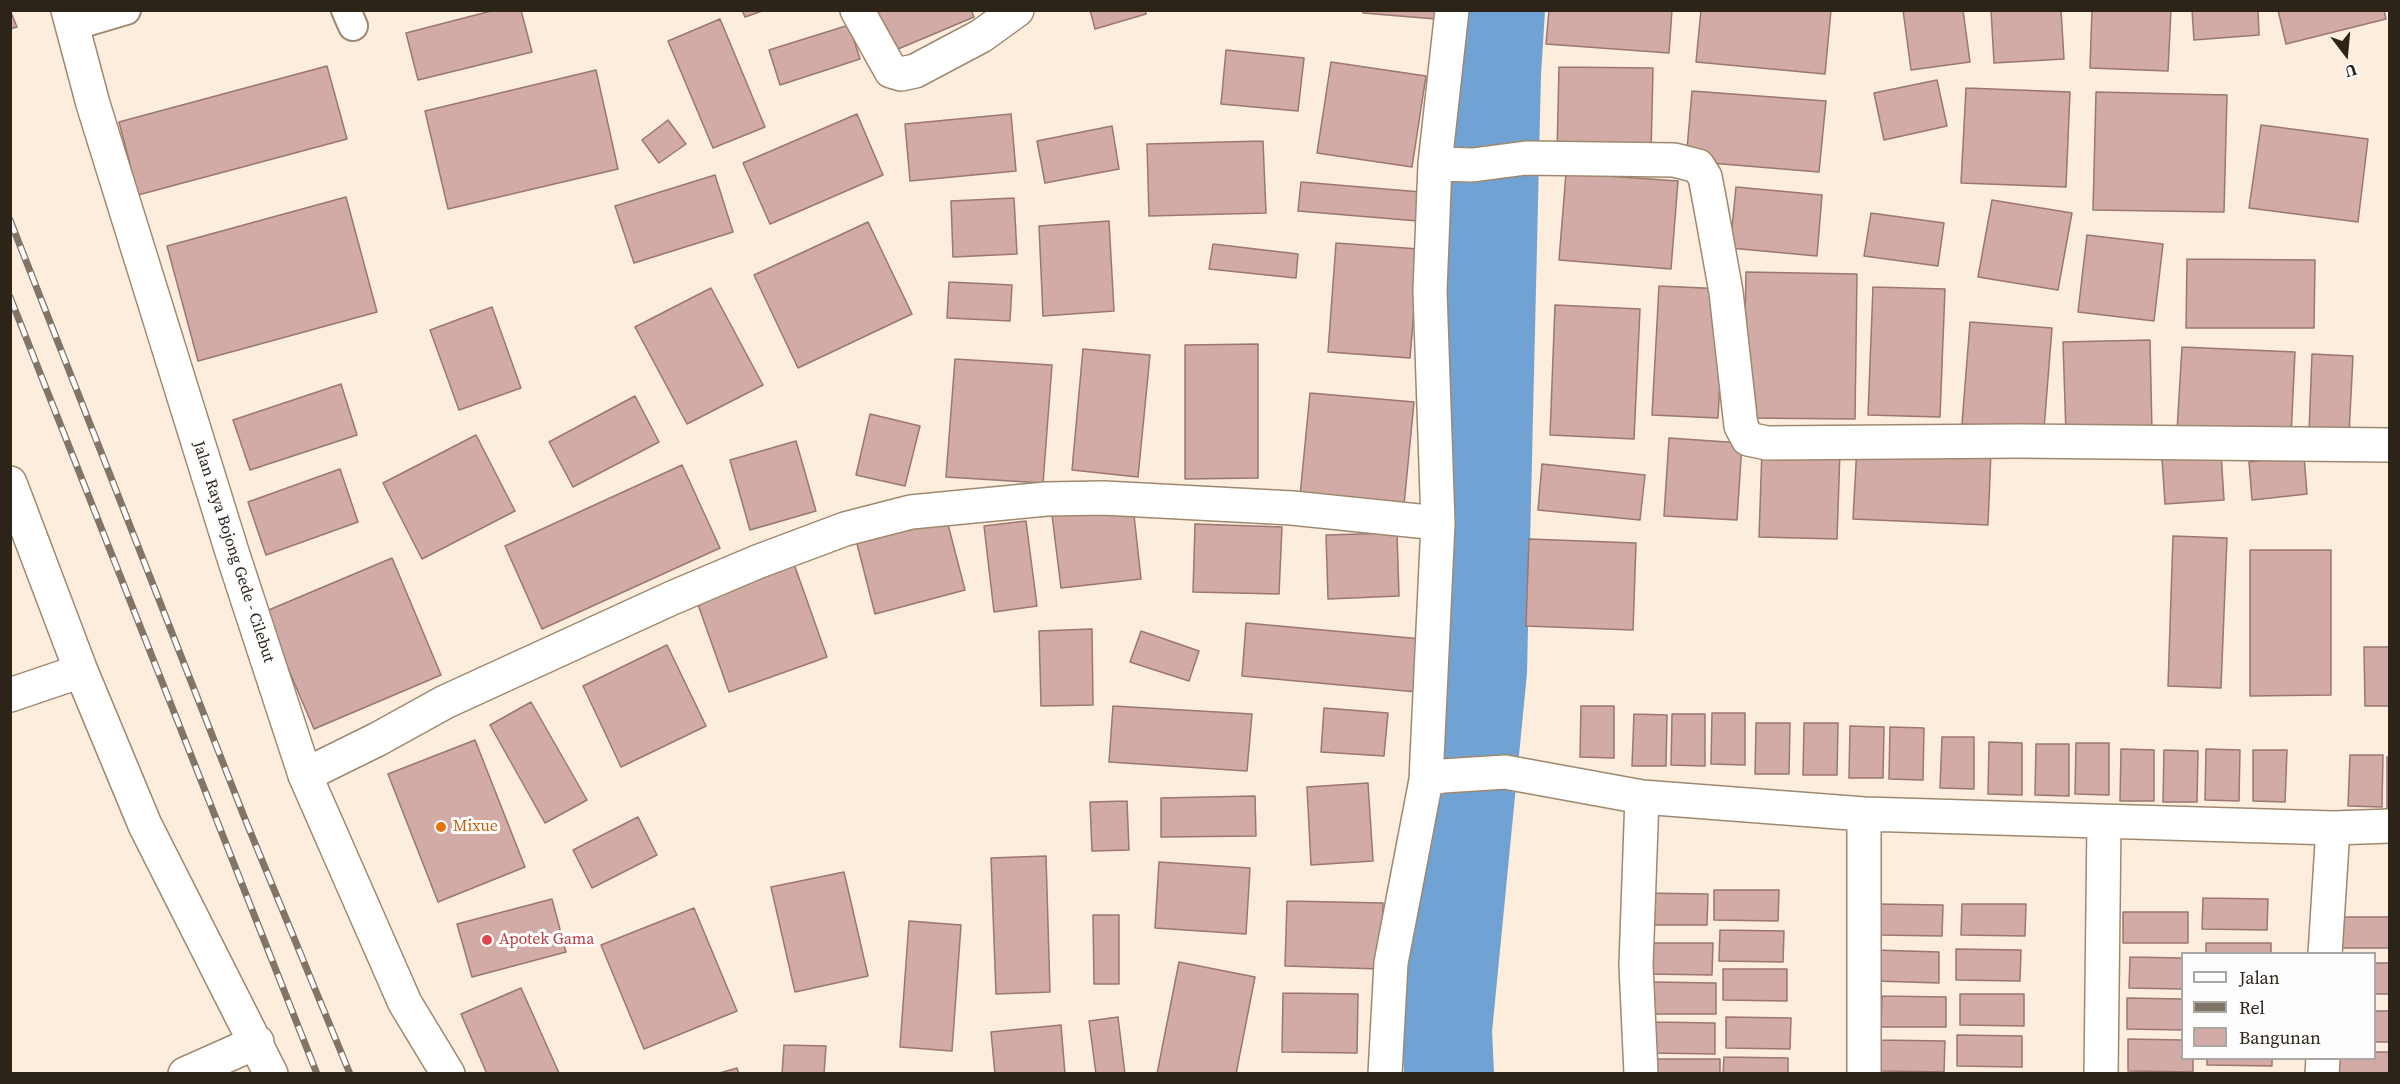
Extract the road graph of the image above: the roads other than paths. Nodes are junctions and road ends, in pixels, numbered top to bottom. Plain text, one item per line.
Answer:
1 (126, 10) edge
2 (857, 10) edge
3 (1017, 10) edge
4 (1452, 10) edge
5 (70, 18) edge
6 (1435, 164) junction
7 (2390, 445) edge
8 (10, 483) edge
9 (1438, 523) junction
10 (81, 671) junction
11 (10, 694) edge
12 (304, 775) junction
13 (1435, 778) junction
14 (1642, 797) junction
15 (1864, 814) junction
16 (2104, 822) junction
17 (2390, 826) edge
18 (2332, 828) junction
19 (2325, 952) edge
20 (257, 1042) junction
21 (185, 1074) edge
22 (271, 1074) edge
23 (448, 1074) edge
24 (1385, 1074) edge
25 (1641, 1074) edge
26 (1864, 1074) edge
27 (2101, 1074) edge

1 - 5 lane
2 - 3 street
4 - 6 street
5 - 12 street, Jalan Raya Bojong Gede - Cilebut
6 - 7 street
6 - 9 street
8 - 10 street
9 - 12 street
9 - 13 street
10 - 11 street
10 - 20 street
12 - 23 street, Jalan Raya Bojong Gede - Cilebut
13 - 14 street
13 - 24 street
14 - 15 street
14 - 25 street
15 - 16 street
15 - 26 street
16 - 18 street
16 - 27 street
17 - 18 street
18 - 19 street
20 - 21 street
20 - 22 street

